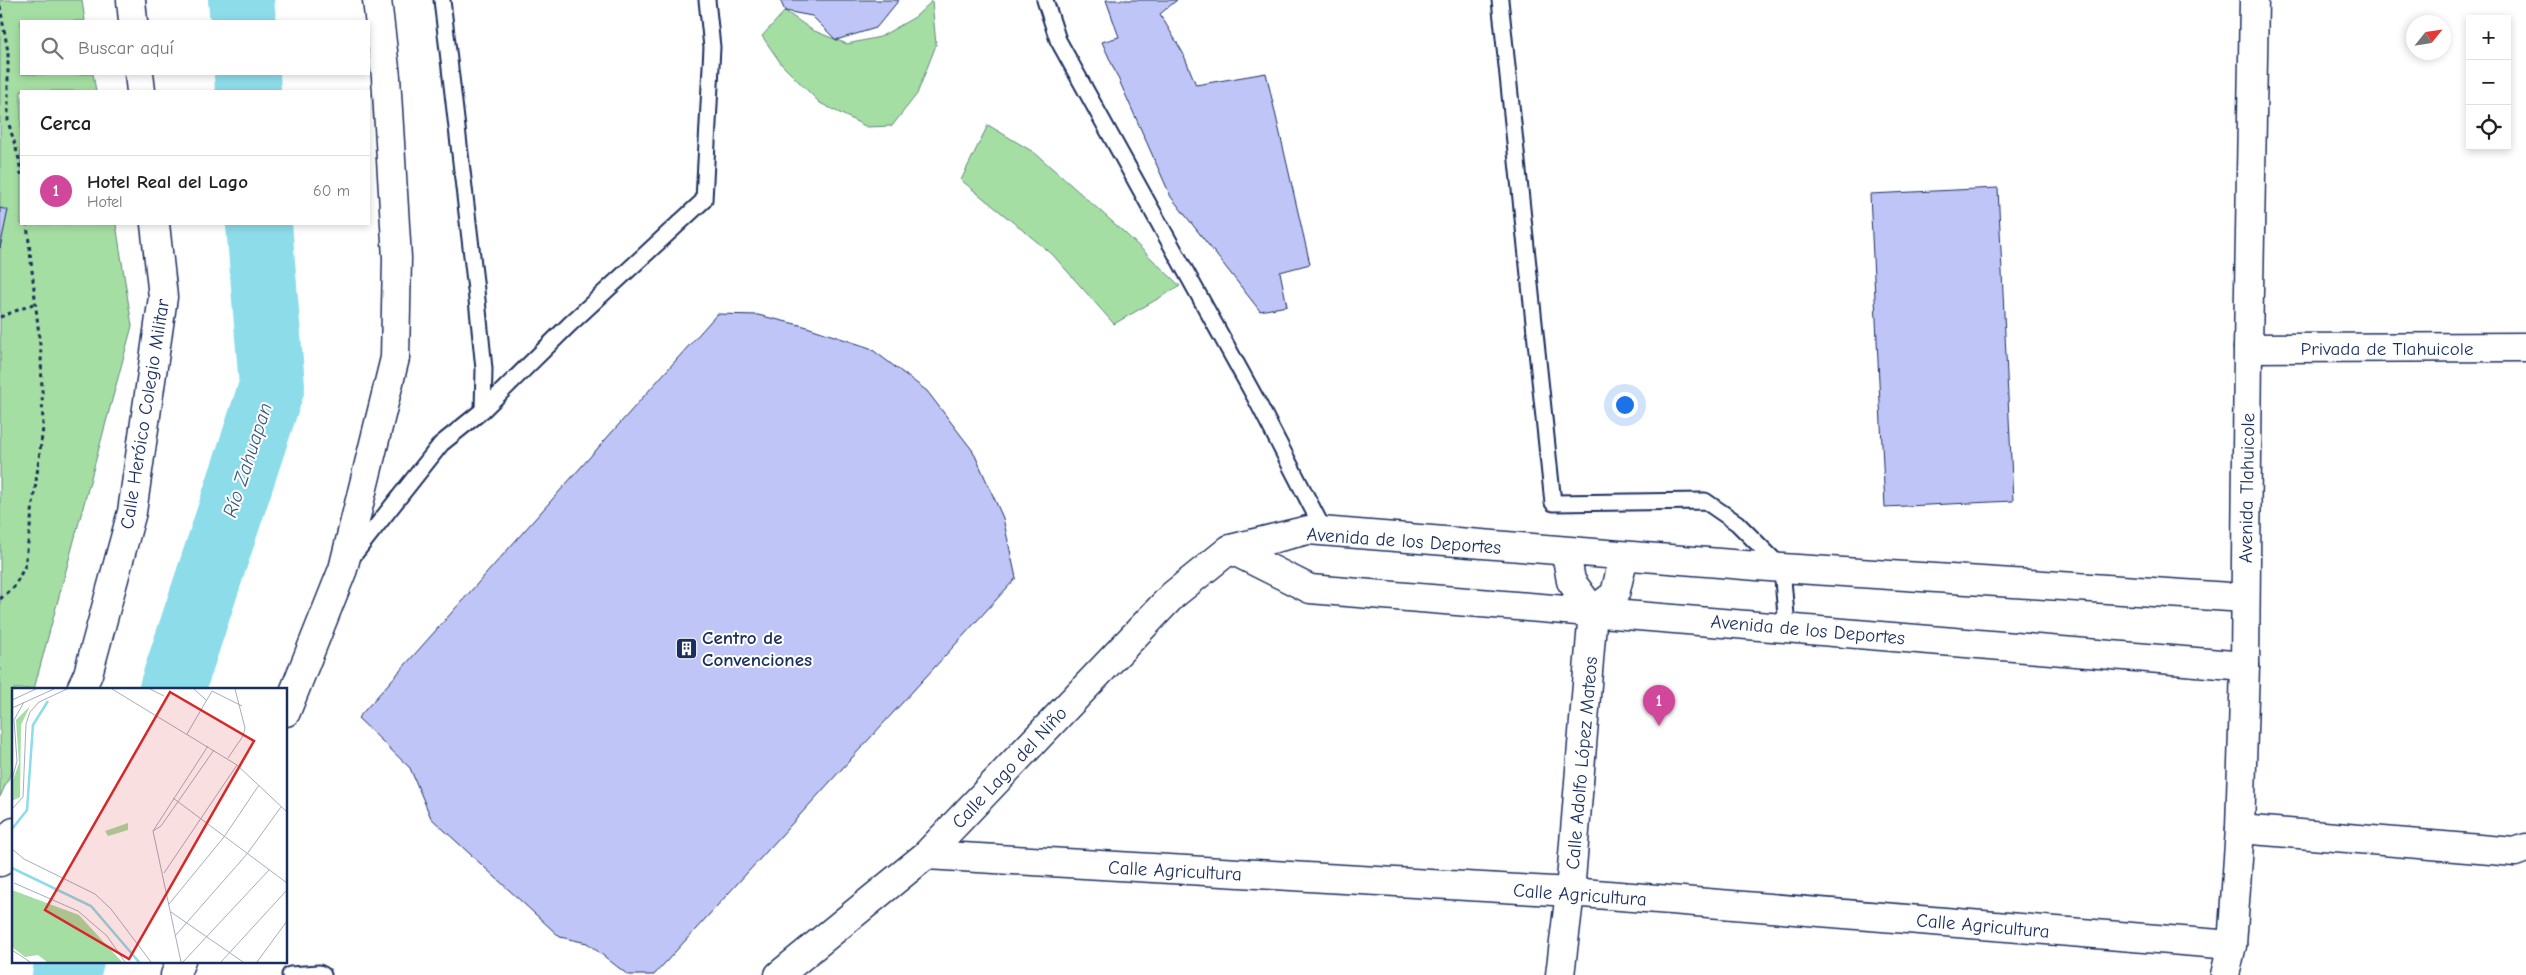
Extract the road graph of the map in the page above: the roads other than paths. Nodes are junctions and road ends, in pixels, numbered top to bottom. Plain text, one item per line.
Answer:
1 (131, 0) edge
2 (377, 0) edge
3 (442, 0) edge
4 (707, 0) edge
5 (1045, 0) edge
6 (1500, 0) edge
7 (2254, 0) edge
8 (133, 20) edge
9 (139, 75) edge
10 (141, 90) edge
11 (155, 225) edge
12 (2526, 347) edge
13 (2248, 348) junction
14 (483, 410) junction
15 (1324, 531) junction
16 (1230, 549) junction
17 (1566, 552) junction
18 (1624, 556) junction
19 (343, 568) junction
20 (1782, 568) junction
21 (2246, 598) junction
22 (1593, 611) junction
23 (1786, 627) junction
24 (2245, 666) junction
25 (81, 688) edge
26 (288, 707) edge
27 (2240, 829) junction
28 (12, 836) edge
29 (2526, 848) edge
30 (926, 856) junction
31 (0, 862) edge
32 (1570, 892) junction
33 (2232, 945) junction
34 (181, 962) edge
35 (175, 975) edge
36 (290, 975) edge
37 (323, 975) edge
38 (779, 975) edge
39 (1560, 975) edge
40 (2225, 975) edge

1 - 8 street
2 - 19 street
3 - 14 lane
4 - 14 lane
5 - 15 lane
6 - 20 lane
7 - 13 street, Avenida Tlahuicole
9 - 10 street
11 - 25 street, Calle Heróico Colegio Militar
12 - 13 street, Privada de Tlahuicole
13 - 21 street, Avenida Tlahuicole
14 - 19 lane
15 - 16 street, Avenida de los Deportes
15 - 17 street, Avenida de los Deportes
16 - 22 street, Avenida de los Deportes
16 - 30 street, Calle Lago del Niño
17 - 18 street, Avenida de los Deportes
17 - 22 street
18 - 20 street, Avenida de los Deportes
18 - 22 street
19 - 26 street
20 - 21 street, Avenida de los Deportes
20 - 23 lane
21 - 24 street, Avenida Tlahuicole
22 - 23 street, Avenida de los Deportes
22 - 32 street, Calle Adolfo López Mateos
23 - 24 street, Avenida de los Deportes
24 - 27 street, Avenida Tlahuicole
27 - 29 street
27 - 33 street, Avenida Tlahuicole
28 - 31 street
30 - 32 street, Calle Agricultura
30 - 38 street, Calle Lago del Niño
32 - 33 street, Calle Agricultura
32 - 39 street, Calle Adolfo López Mateos
33 - 40 street, Avenida Tlahuicole
34 - 35 street
36 - 37 lane

